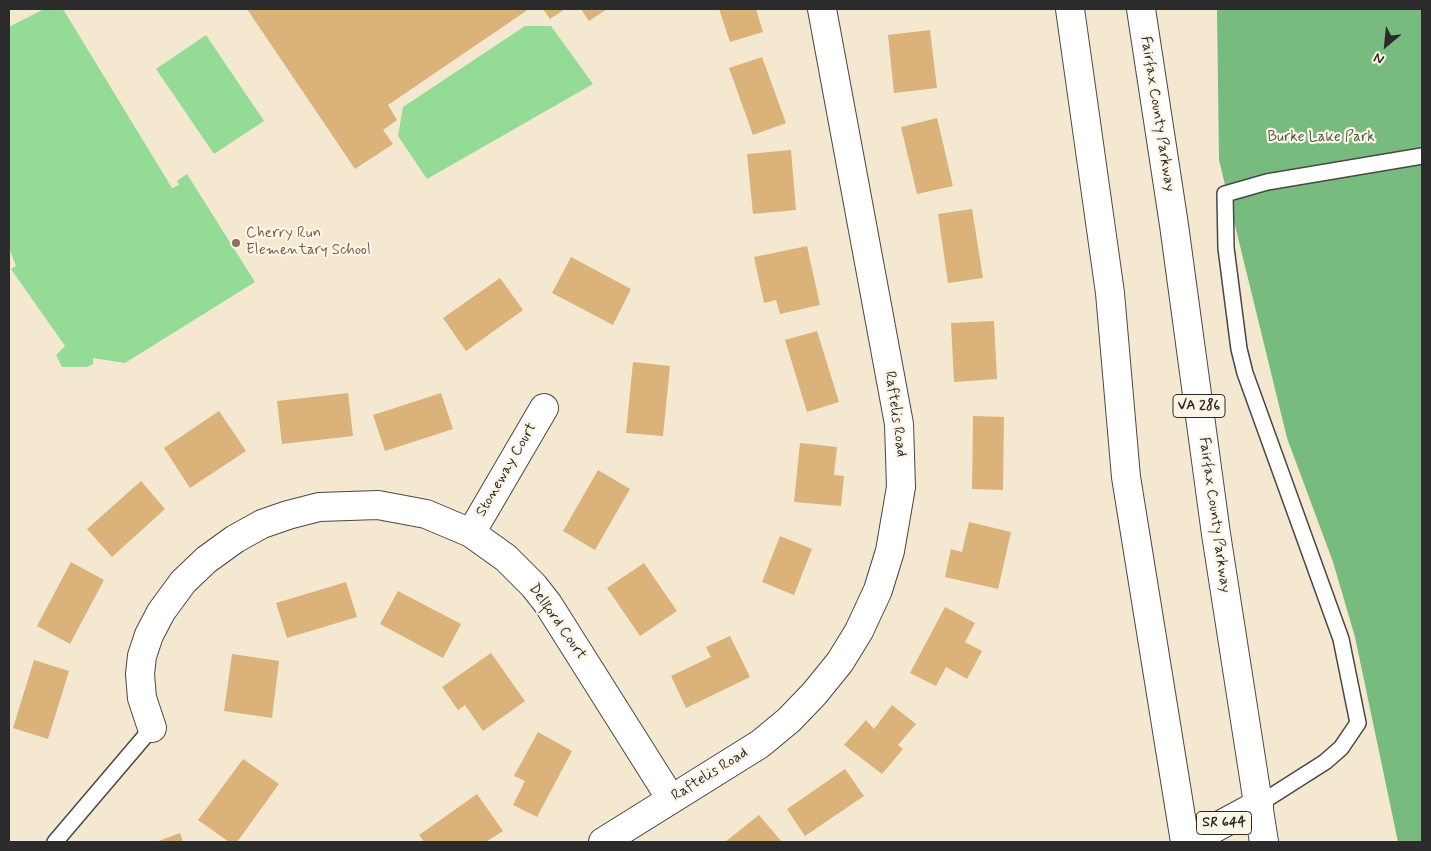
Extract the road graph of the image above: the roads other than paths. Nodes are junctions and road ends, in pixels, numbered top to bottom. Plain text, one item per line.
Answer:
1 (822, 9) edge
2 (1070, 9) edge
3 (1141, 9) edge
4 (1422, 156) edge
5 (544, 408) dead end
6 (471, 532) junction
7 (152, 728) joint
8 (671, 799) junction
9 (1259, 804) junction
10 (55, 842) edge
11 (603, 842) edge
12 (1185, 842) edge
13 (1189, 842) edge
14 (1264, 842) edge

1 - 8 main road, Raftelis Road
2 - 12 main road
3 - 9 main road, Fairfax County Parkway / VA 286
4 - 9 lane
5 - 6 main road, Stoneway Court
6 - 7 main road, Dellford Court
6 - 8 main road, Dellford Court
7 - 10 lane
8 - 11 main road, Raftelis Road
9 - 13 main road, SR 644
9 - 14 main road, Fairfax County Parkway / VA 286

